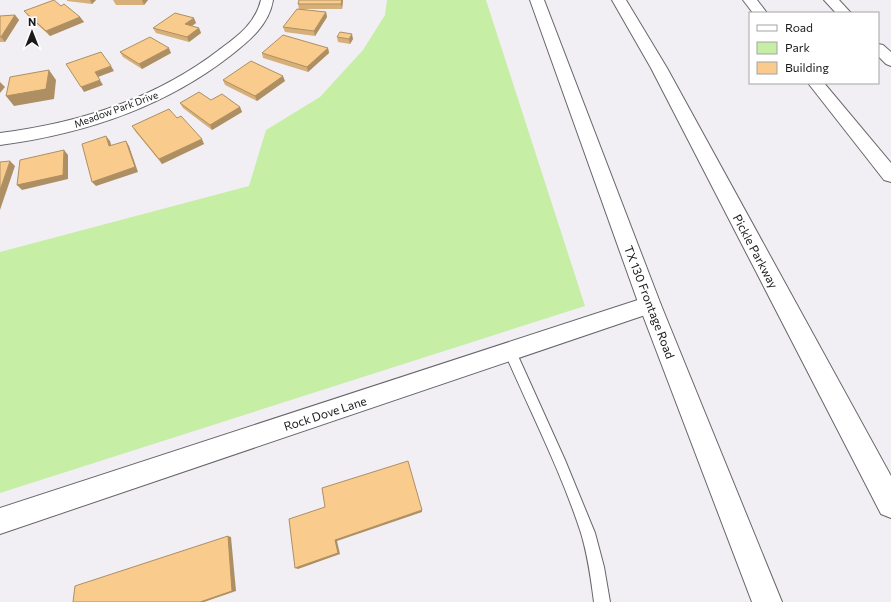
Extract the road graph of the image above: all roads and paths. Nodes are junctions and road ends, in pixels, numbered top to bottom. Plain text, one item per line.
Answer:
1 (267, 0) edge
2 (537, 0) edge
3 (619, 0) edge
4 (750, 0) edge
5 (831, 0) edge
6 (759, 12) edge
7 (843, 12) edge
8 (879, 49) edge
9 (891, 61) edge
10 (817, 84) edge
11 (0, 139) edge
12 (891, 175) edge
13 (650, 305) junction
14 (510, 351) junction
15 (891, 504) edge
16 (0, 521) edge
17 (602, 602) edge
18 (767, 602) edge

1 - 11 street, Meadow Park Drive
2 - 13 main road, TX 130 Frontage Road
3 - 15 main road, Pickle Parkway
4 - 6 main road
5 - 7 main road
8 - 9 main road
10 - 12 main road
13 - 14 street, Rock Dove Lane
13 - 18 main road, TX 130 Frontage Road
14 - 16 street, Rock Dove Lane
14 - 17 lane

